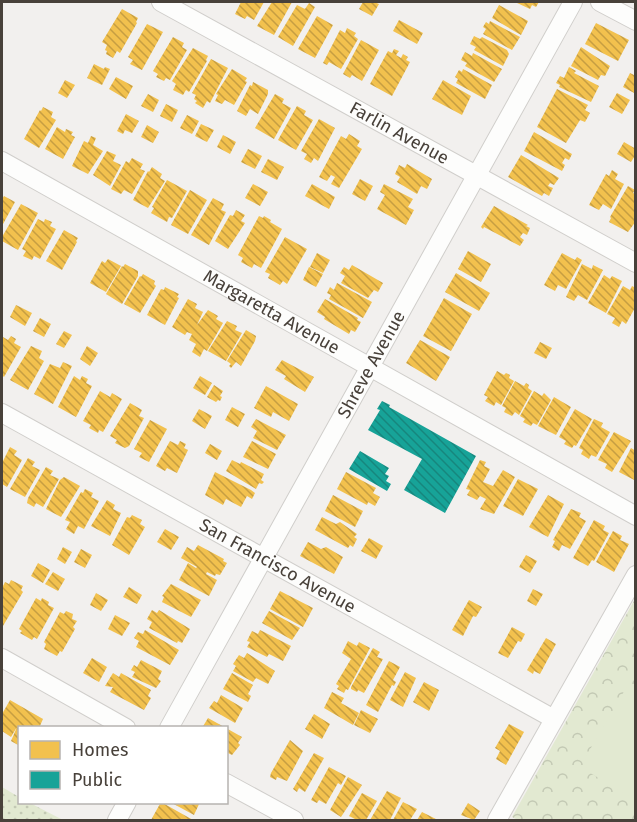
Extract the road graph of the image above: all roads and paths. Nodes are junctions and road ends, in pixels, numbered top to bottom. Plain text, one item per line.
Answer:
1 (161, 2) edge
2 (573, 2) edge
3 (600, 2) edge
4 (636, 21) edge
5 (2, 162) edge
6 (476, 176) junction
7 (636, 263) edge
8 (370, 367) junction
9 (2, 413) edge
10 (636, 516) edge
11 (263, 558) junction
12 (636, 575) edge
13 (2, 658) edge
14 (554, 719) junction
15 (122, 726) edge
16 (170, 726) edge
17 (228, 784) edge
18 (126, 804) edge
19 (117, 820) edge
20 (294, 820) edge
21 (496, 820) edge

1 - 6 street, Farlin Avenue
2 - 6 street, Shreve Avenue
3 - 4 street
5 - 8 street, Margaretta Avenue
6 - 7 street, Farlin Avenue
6 - 8 street, Shreve Avenue
8 - 10 street, Margaretta Avenue
8 - 11 street, Shreve Avenue
9 - 11 street, San Francisco Avenue
11 - 14 street, San Francisco Avenue
11 - 16 street, Shreve Avenue
12 - 14 street
13 - 15 street
14 - 21 street
17 - 20 street
18 - 19 street

